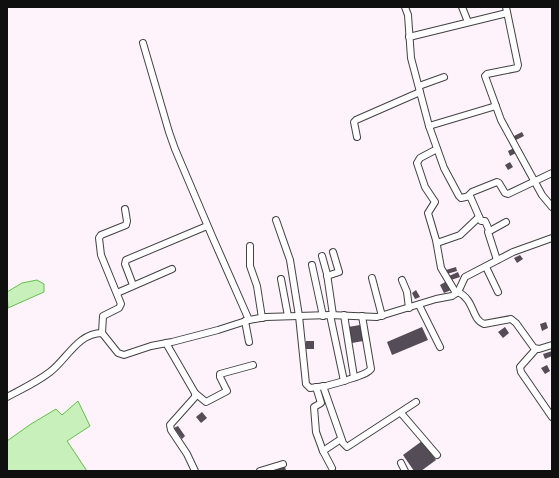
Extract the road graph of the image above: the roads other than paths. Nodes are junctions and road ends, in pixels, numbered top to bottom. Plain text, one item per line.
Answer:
1 (405, 7) edge
2 (462, 7) edge
3 (507, 10) edge
4 (468, 22) junction
5 (409, 37) junction
6 (143, 43) dead end
7 (444, 77) dead end
8 (419, 89) junction
9 (496, 106) junction
10 (429, 126) junction
11 (357, 137) dead end
12 (438, 149) junction
13 (552, 173) edge
14 (534, 182) junction
15 (469, 195) junction
16 (552, 207) edge
17 (125, 209) dead end
18 (479, 217) junction
19 (276, 220) dead end
20 (506, 222) dead end
21 (207, 226) junction
22 (490, 230) junction
23 (552, 238) edge
24 (436, 243) junction
25 (250, 246) dead end
26 (333, 252) dead end
27 (322, 256) dead end
28 (497, 260) junction
29 (312, 265) dead end
30 (486, 267) junction
31 (172, 269) dead end
32 (327, 276) junction
33 (372, 278) dead end
34 (281, 279) dead end
35 (402, 280) dead end
36 (133, 285) junction
37 (498, 292) dead end
38 (117, 293) junction
39 (457, 293) junction
40 (418, 305) junction
41 (409, 308) junction
42 (288, 316) junction
43 (299, 316) junction
44 (323, 316) junction
45 (332, 316) junction
46 (344, 316) junction
47 (362, 316) junction
48 (382, 316) junction
49 (262, 318) junction
50 (247, 321) junction
51 (102, 333) junction
52 (249, 342) dead end
53 (166, 343) junction
54 (552, 345) edge
55 (440, 347) dead end
56 (536, 349) junction
57 (253, 365) dead end
58 (354, 377) junction
59 (344, 381) junction
60 (320, 387) junction
61 (195, 393) junction
62 (7, 397) edge
63 (416, 402) dead end
64 (401, 413) junction
65 (552, 417) edge
66 (341, 439) junction
67 (323, 451) junction
68 (437, 455) dead end
69 (401, 463) dead end
70 (283, 464) dead end
71 (332, 468) dead end
72 (195, 471) edge
73 (260, 471) edge
74 (405, 471) edge

1 - 5 street
2 - 4 street
3 - 4 street
3 - 9 street
4 - 5 street
5 - 8 street
6 - 21 street
7 - 8 street
8 - 10 street
8 - 11 street
9 - 10 street
9 - 14 street
10 - 12 street
12 - 15 street
12 - 24 street
13 - 14 street
14 - 15 street
14 - 16 street
15 - 18 street
17 - 38 street
18 - 22 street
18 - 24 street
19 - 43 street
20 - 22 street
21 - 36 street
21 - 50 street
22 - 28 street
23 - 28 street
24 - 39 street
25 - 49 street
26 - 32 street
27 - 32 street
28 - 30 street
29 - 44 street
30 - 37 street
30 - 39 street
31 - 36 street
32 - 45 street
33 - 48 street
34 - 42 street
35 - 41 street
36 - 38 street
38 - 51 street
39 - 40 street
39 - 56 street
40 - 41 street
40 - 55 street
41 - 48 street
42 - 43 street
42 - 49 street
43 - 44 street
43 - 60 street
44 - 45 street
45 - 46 street
45 - 59 street
46 - 47 street
46 - 58 street
47 - 48 street
47 - 58 street
49 - 50 street
50 - 52 street
50 - 53 street
51 - 53 street
51 - 62 street
53 - 61 street
54 - 56 street
56 - 65 street
57 - 61 street
58 - 59 street
59 - 60 street
60 - 66 street
60 - 67 street
61 - 72 street
63 - 64 street
64 - 66 street
64 - 68 street
66 - 67 street
67 - 71 street
69 - 74 street
70 - 73 street

